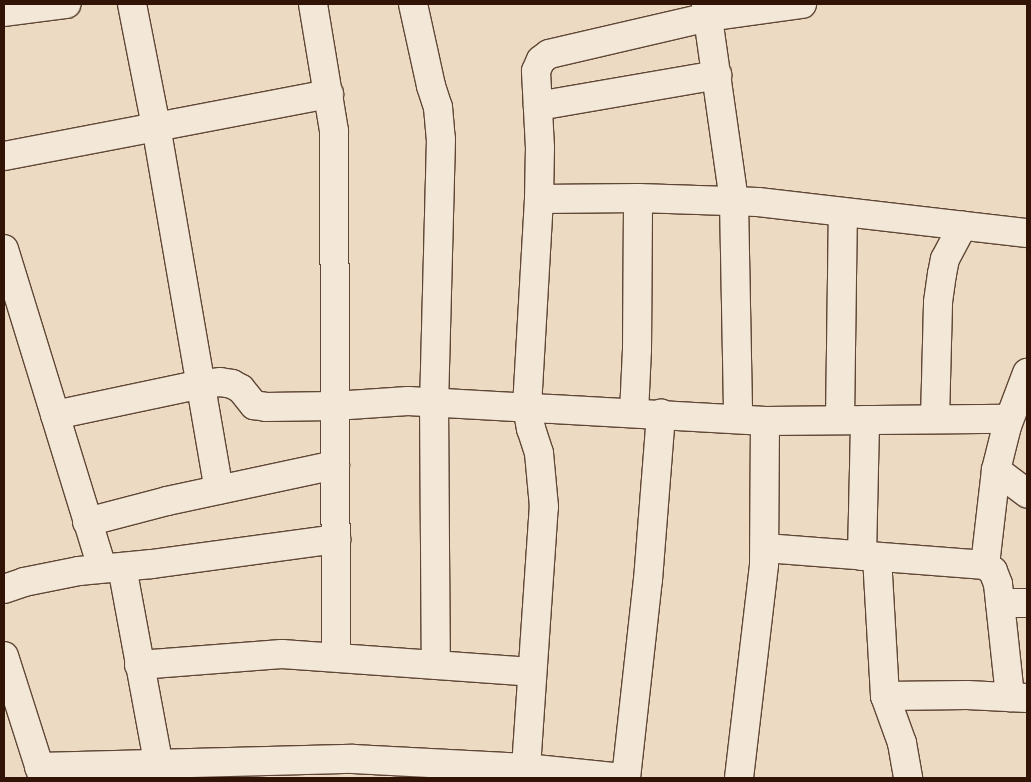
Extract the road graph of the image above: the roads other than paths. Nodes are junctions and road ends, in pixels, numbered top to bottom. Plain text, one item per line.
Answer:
1 (132, 4) edge
2 (313, 4) edge
3 (413, 4) edge
4 (802, 4) edge
5 (53, 5) edge
6 (707, 10) edge
7 (4, 12) edge
8 (717, 75) junction
9 (329, 94) junction
10 (538, 106) junction
11 (156, 126) junction
12 (4, 156) edge
13 (638, 198) junction
14 (539, 199) junction
15 (734, 201) junction
16 (843, 213) junction
17 (962, 225) junction
18 (1027, 233) edge
19 (4, 250) edge
20 (202, 384) junction
21 (1020, 395) edge
22 (434, 402) junction
23 (334, 406) junction
24 (527, 407) junction
25 (634, 413) junction
26 (661, 414) junction
27 (55, 415) junction
28 (738, 419) junction
29 (935, 419) junction
30 (852, 420) junction
31 (765, 421) junction
32 (335, 465) junction
33 (996, 470) junction
34 (219, 490) junction
35 (1027, 493) edge
36 (87, 522) junction
37 (336, 539) junction
38 (765, 548) junction
39 (870, 556) junction
40 (985, 565) junction
41 (112, 567) junction
42 (4, 589) edge
43 (1000, 603) junction
44 (1027, 603) edge
45 (4, 656) edge
46 (336, 657) junction
47 (139, 665) junction
48 (436, 665) junction
49 (532, 672) junction
50 (885, 696) junction
51 (1019, 698) edge
52 (14, 721) edge
53 (526, 768) junction
54 (248, 769) edge
55 (441, 770) edge
56 (158, 771) edge
57 (41, 772) edge
58 (582, 776) edge
59 (626, 778) edge
60 (739, 778) edge
61 (908, 778) edge

1 - 11 street
2 - 9 street
3 - 22 street
4 - 6 street
5 - 7 street
6 - 8 street
6 - 10 street
8 - 10 street
8 - 15 street
9 - 11 street
9 - 23 street
10 - 14 street
11 - 12 street
11 - 20 street
13 - 14 street
13 - 15 street
13 - 25 street
14 - 24 street
15 - 16 street
15 - 28 street
16 - 17 street
16 - 30 street
17 - 18 street
17 - 29 street
19 - 27 street
20 - 23 street
20 - 27 street
20 - 34 street
21 - 29 street
21 - 33 street
22 - 23 street
22 - 24 street
22 - 48 street
23 - 32 street
24 - 25 street
24 - 49 street
25 - 26 street
26 - 28 street
26 - 59 street
27 - 36 street
28 - 31 street
29 - 30 street
30 - 31 street
30 - 39 street
31 - 38 street
32 - 34 street
32 - 37 street
33 - 35 street
33 - 40 street
34 - 36 street
36 - 41 street
37 - 41 street
37 - 46 street
38 - 39 street
38 - 60 street
39 - 40 street
39 - 50 street
40 - 43 street
41 - 42 street
41 - 47 street
43 - 44 street
43 - 51 street
45 - 52 street
46 - 47 street
46 - 48 street
47 - 56 street
48 - 49 street
49 - 53 street
50 - 51 street
50 - 61 street
52 - 57 street
53 - 55 street
53 - 58 street
54 - 55 street
54 - 56 street
56 - 57 street
58 - 59 street

